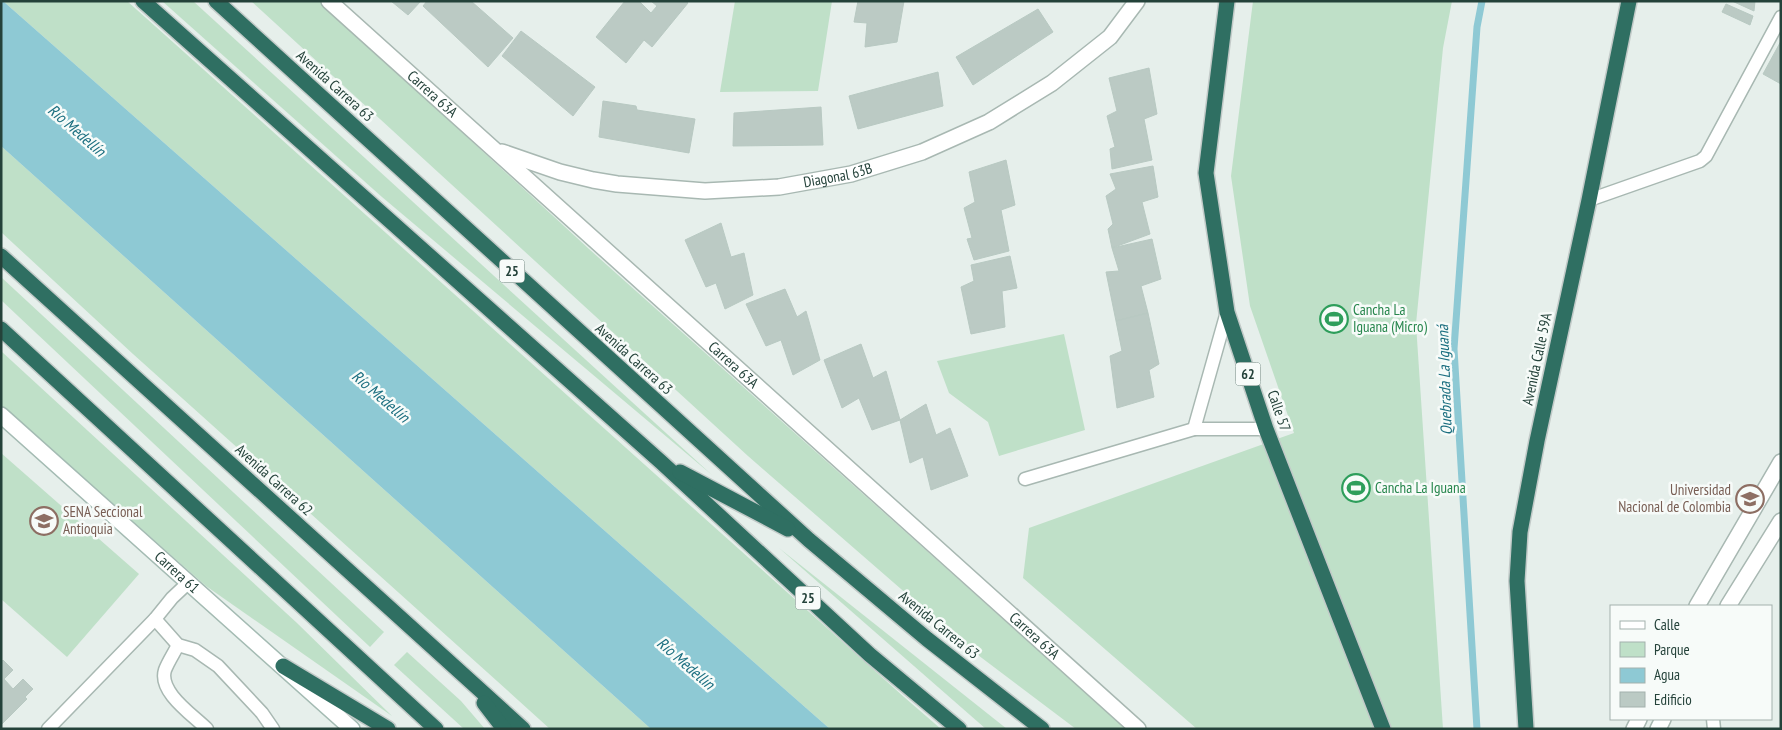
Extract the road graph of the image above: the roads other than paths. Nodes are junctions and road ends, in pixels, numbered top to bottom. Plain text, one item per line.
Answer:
1 (143, 1) edge
2 (216, 1) edge
3 (329, 1) edge
4 (1137, 1) edge
5 (1227, 1) edge
6 (1629, 1) edge
7 (1780, 19) edge
8 (491, 147) junction
9 (1589, 200) junction
10 (1, 256) edge
11 (1227, 312) junction
12 (1, 329) edge
13 (1, 415) edge
14 (1194, 429) junction
15 (1266, 429) junction
16 (661, 462) junction
17 (1781, 462) edge
18 (1025, 479) dead end
19 (1781, 521) edge
20 (809, 540) junction
21 (189, 582) junction
22 (1698, 605) edge
23 (1729, 605) edge
24 (155, 620) junction
25 (178, 645) junction
26 (284, 666) junction
27 (462, 674) junction
28 (48, 729) edge
29 (207, 729) edge
30 (273, 729) edge
31 (352, 729) edge
32 (388, 729) edge
33 (436, 729) edge
34 (504, 729) edge
35 (523, 729) edge
36 (959, 729) edge
37 (1042, 729) edge
38 (1138, 729) edge
39 (1383, 729) edge
40 (1526, 729) edge

1 - 16 highway, 25
2 - 20 highway, Avenida Carrera 63 / 25
3 - 8 street, Carrera 63A
4 - 8 street, Diagonal 63B
5 - 11 highway, Calle 57 / 62
6 - 9 highway, Avenida Calle 59A
7 - 9 lane
8 - 38 street, Carrera 63A
9 - 40 highway, Avenida Calle 59A
10 - 27 highway, Avenida Carrera 62
11 - 14 lane
11 - 15 highway, Calle 57 / 62
12 - 33 highway
13 - 21 street, Carrera 61
14 - 15 lane
14 - 18 lane
15 - 39 highway, Calle 57 / 62
16 - 20 highway
16 - 36 highway, 25
17 - 22 street
19 - 23 street
20 - 37 highway, Avenida Carrera 63 / 25
21 - 24 lane
21 - 26 street, Carrera 61
24 - 25 lane
24 - 28 lane
25 - 29 lane
25 - 30 lane
26 - 31 street, Carrera 61
26 - 32 highway
27 - 34 highway
27 - 35 highway, Avenida Carrera 62

